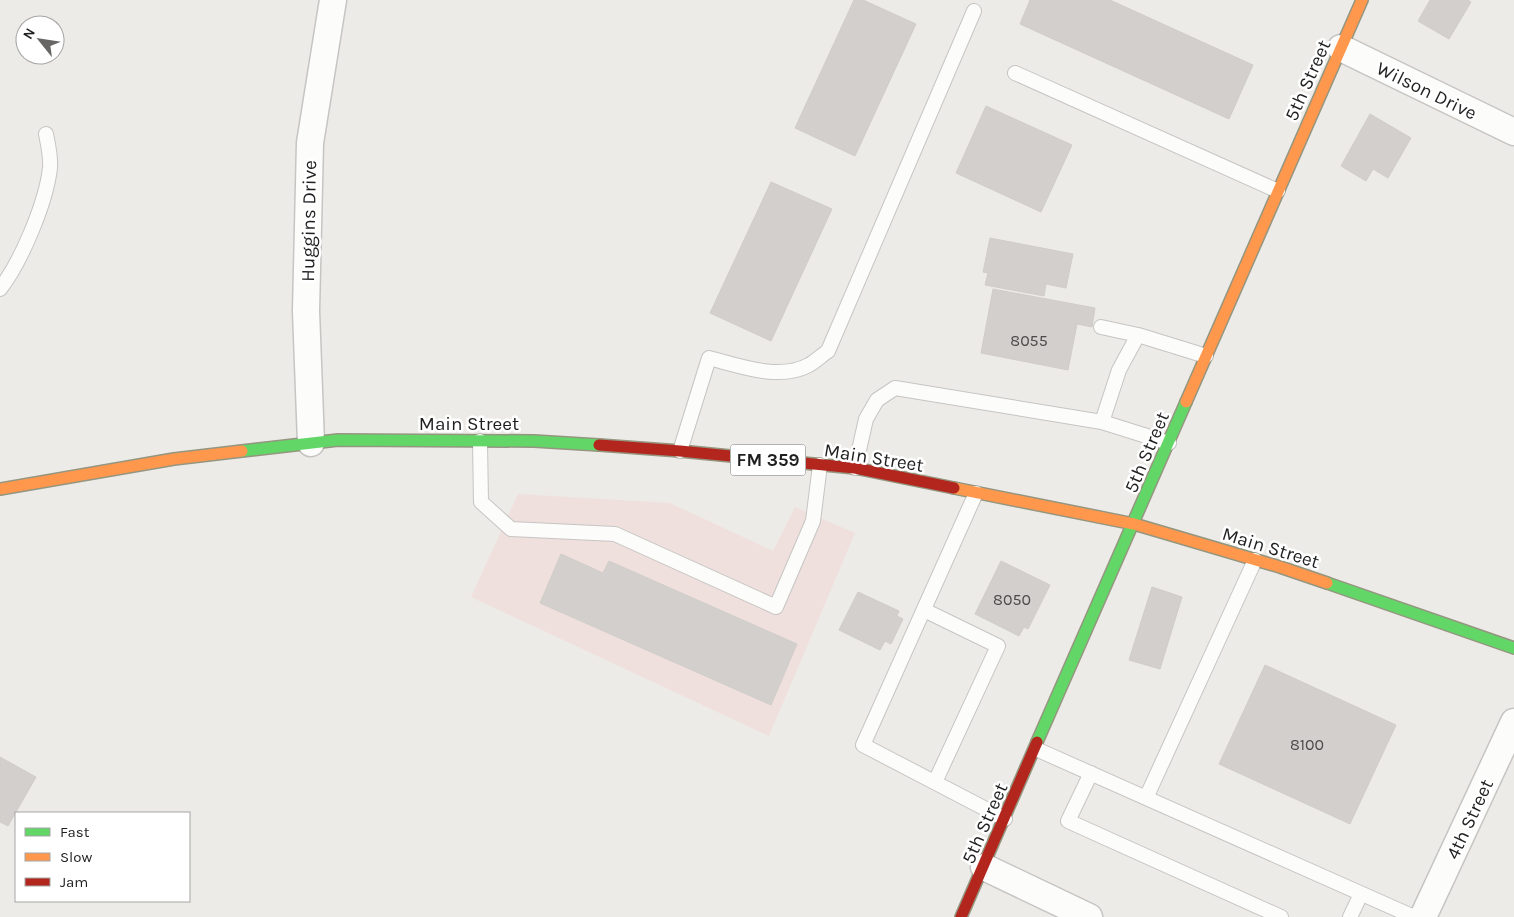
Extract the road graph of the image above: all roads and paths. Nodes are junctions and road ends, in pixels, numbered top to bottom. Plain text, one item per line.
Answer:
1 (333, 0) edge
2 (1362, 0) edge
3 (974, 11) dead end
4 (1340, 48) junction
5 (1015, 73) dead end
6 (1514, 132) edge
7 (46, 134) dead end
8 (1278, 191) junction
9 (0, 289) edge
10 (1101, 327) dead end
11 (1138, 335) junction
12 (1206, 356) junction
13 (1102, 422) junction
14 (480, 441) junction
15 (311, 443) junction
16 (1169, 443) junction
17 (680, 451) junction
18 (820, 465) junction
19 (855, 468) junction
20 (0, 489) edge
21 (976, 493) junction
22 (1134, 524) junction
23 (1255, 560) junction
24 (924, 610) junction
25 (1514, 648) edge
26 (1514, 722) edge
27 (1036, 748) junction
28 (1091, 773) junction
29 (934, 782) junction
30 (1146, 798) junction
31 (1005, 819) junction
32 (984, 868) junction
33 (1361, 894) junction
34 (961, 917) edge
35 (1090, 917) edge
36 (1281, 917) edge
37 (1350, 917) edge
38 (1414, 917) edge
39 (1423, 917) edge

1 - 15 street, Huggins Drive
2 - 4 main road, 5th Street
3 - 17 lane
4 - 6 street, Wilson Drive
4 - 8 main road, 5th Street
5 - 8 lane
7 - 9 lane
8 - 12 main road, 5th Street
10 - 11 lane
11 - 12 lane
11 - 13 lane
12 - 16 main road, 5th Street
13 - 16 lane
13 - 19 lane
14 - 15 main road, Main Street / FM 359
14 - 17 main road, Main Street / FM 359
14 - 18 lane
15 - 20 main road, Main Street / FM 359
16 - 22 main road, 5th Street
17 - 18 main road, Main Street / FM 359
18 - 19 main road, Main Street / FM 359
19 - 21 main road, Main Street / FM 359
21 - 22 main road, Main Street / FM 359
21 - 24 lane
22 - 23 main road, Main Street / FM 359
22 - 27 main road, 5th Street
23 - 25 main road, Main Street / FM 359
23 - 30 lane
24 - 29 lane
24 - 29 lane
26 - 39 street, 4th Street
27 - 28 lane
27 - 31 main road, 5th Street
28 - 30 lane
28 - 36 lane
29 - 31 lane
30 - 33 lane
31 - 32 main road, 5th Street
32 - 34 main road, 5th Street
32 - 35 street
33 - 37 lane
33 - 38 lane

